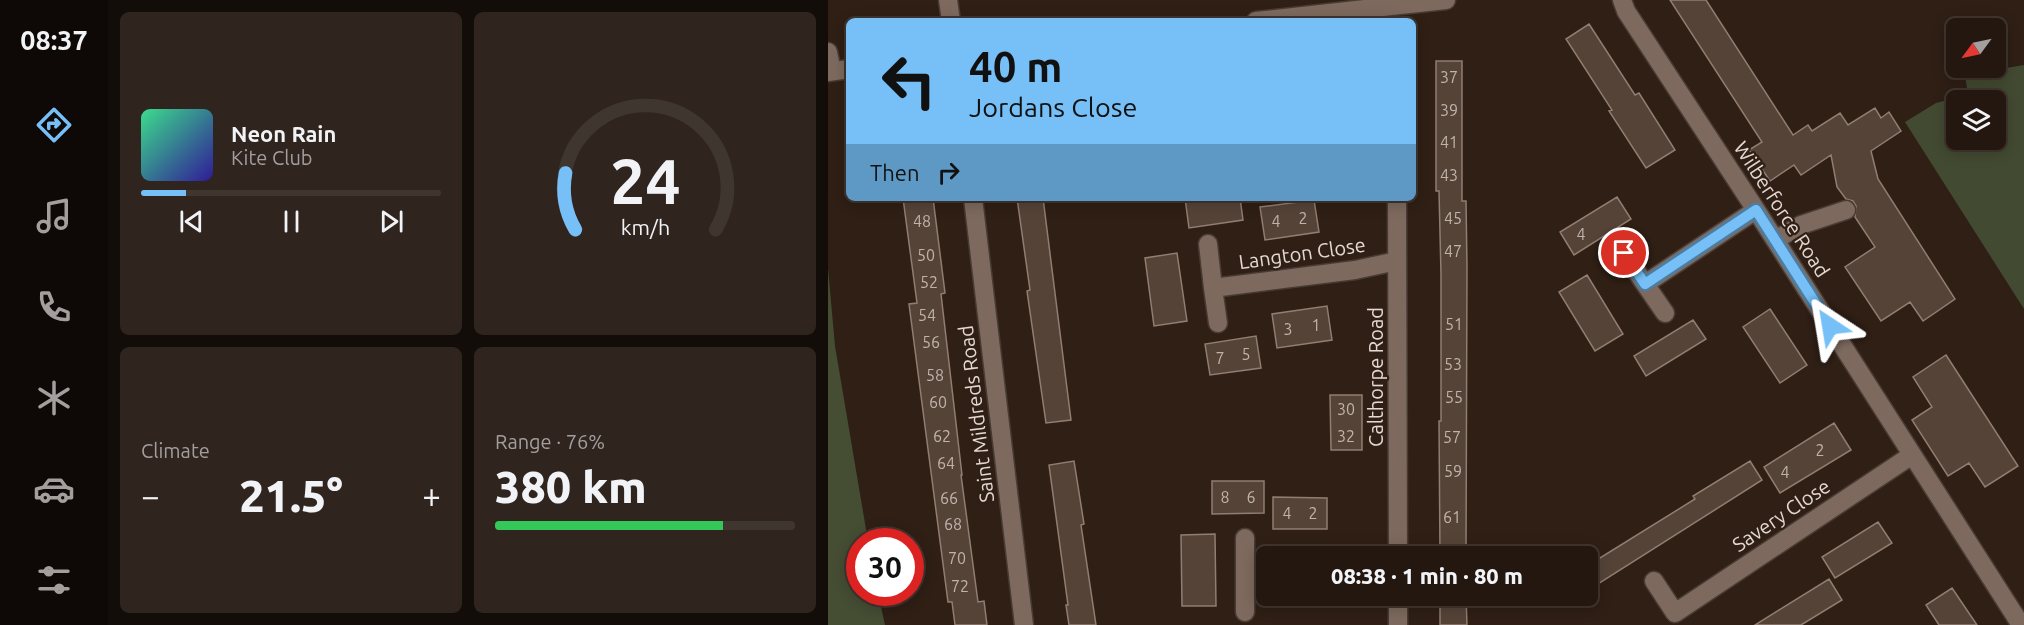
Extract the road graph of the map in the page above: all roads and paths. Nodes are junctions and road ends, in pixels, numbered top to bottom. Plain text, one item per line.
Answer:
1 (948, 0) edge
2 (1446, 0) edge
3 (1622, 0) edge
4 (1396, 9) edge
5 (951, 18) edge
6 (1291, 18) edge
7 (828, 52) edge
8 (836, 71) edge
9 (973, 201) edge
10 (1397, 201) edge
11 (1756, 210) junction
12 (1846, 210) dead end
13 (1775, 240) junction
14 (1208, 244) dead end
15 (1624, 253) dead end
16 (1397, 261) junction
17 (1645, 284) junction
18 (1213, 288) junction
19 (1665, 313) dead end
20 (1218, 323) dead end
21 (1912, 455) junction
22 (1245, 538) dead end
23 (1398, 546) edge
24 (1245, 573) junction
25 (1256, 573) edge
26 (1654, 581) dead end
27 (1398, 606) edge
28 (1245, 612) dead end
29 (1679, 619) edge
30 (1024, 625) edge
31 (1398, 625) edge
32 (2021, 625) edge

1 - 5 street
2 - 4 street
3 - 11 street, Wilberforce Road
4 - 6 street
7 - 8 street
9 - 30 street, Saint Mildreds Road
10 - 16 street, Calthorpe Road
11 - 13 street, Wilberforce Road
11 - 17 street
12 - 13 street
13 - 21 street, Wilberforce Road
14 - 18 street, Langton Close
15 - 17 street
16 - 18 street, Langton Close
16 - 23 street, Calthorpe Road
17 - 19 street
18 - 20 street, Langton Close
21 - 29 street, Savery Close
21 - 32 street, Wilberforce Road
22 - 24 street
24 - 25 street
24 - 28 street
26 - 29 street, Savery Close
27 - 31 street

